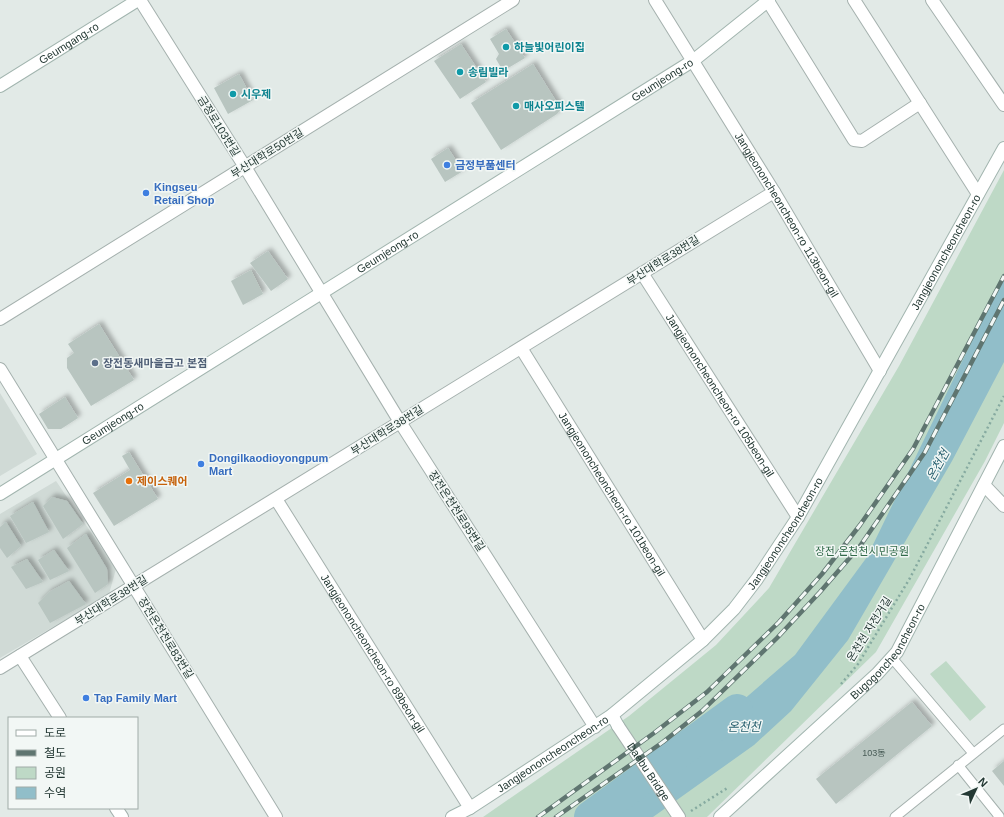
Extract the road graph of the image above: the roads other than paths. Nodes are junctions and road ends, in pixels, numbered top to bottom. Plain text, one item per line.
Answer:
1 (139, 0) edge
2 (513, 0) edge
3 (656, 0) edge
4 (854, 0) edge
5 (932, 0) edge
6 (769, 1) edge
7 (694, 60) junction
8 (0, 86) edge
9 (920, 103) junction
10 (1004, 105) edge
11 (1004, 148) edge
12 (244, 167) junction
13 (774, 192) junction
14 (978, 194) junction
15 (642, 273) junction
16 (322, 293) junction
17 (0, 319) edge
18 (521, 348) junction
19 (0, 369) edge
20 (880, 371) junction
21 (400, 422) junction
22 (1004, 446) edge
23 (55, 459) junction
24 (984, 485) junction
25 (0, 494) edge
26 (276, 499) junction
27 (1004, 506) edge
28 (798, 518) junction
29 (133, 586) junction
30 (703, 640) junction
31 (20, 656) junction
32 (892, 658) junction
33 (0, 668) edge
34 (612, 715) junction
35 (59, 717) edge
36 (595, 727) junction
37 (1004, 729) edge
38 (973, 753) junction
39 (958, 765) junction
40 (470, 808) junction
41 (684, 815) edge
42 (276, 817) edge
43 (452, 817) edge
44 (720, 817) edge
45 (895, 817) edge
46 (999, 817) edge

1 - 8 street, Geumgang-ro
1 - 12 street, 금정로103번길
2 - 12 street, 부산대학로50번길
3 - 7 street, Jangjeononcheoncheon-ro 113beon-gil
4 - 9 street
5 - 10 street
6 - 7 street, Geumjeong-ro
6 - 9 street
7 - 13 street, Jangjeononcheoncheon-ro 113beon-gil
7 - 16 street, Geumjeong-ro
9 - 14 street
11 - 14 street, Jangjeononcheoncheon-ro
12 - 16 street, 금정로103번길
12 - 17 street, 부산대학로50번길
13 - 15 street, 부산대학로38번길
13 - 20 street, Jangjeononcheoncheon-ro 113beon-gil
14 - 20 street, Jangjeononcheoncheon-ro
15 - 18 street, 부산대학로38번길
15 - 28 street, Jangjeononcheoncheon-ro 105beon-gil
16 - 21 street, 장전온천천로95번길
16 - 23 street, Geumjeong-ro
18 - 21 street, 부산대학로38번길
18 - 30 street, Jangjeononcheoncheon-ro 101beon-gil
19 - 23 street, 장전온천천로83번길
20 - 28 street, Jangjeononcheoncheon-ro
21 - 26 street, 부산대학로38번길
21 - 36 street, 장전온천천로95번길
22 - 24 street, Bugogoncheoncheon-ro
23 - 25 street, Geumjeong-ro
23 - 29 street, 장전온천천로83번길
24 - 27 street
24 - 32 street, Bugogoncheoncheon-ro
26 - 29 street, 부산대학로38번길
26 - 40 street, Jangjeononcheoncheon-ro 89beon-gil
28 - 30 street, Jangjeononcheoncheon-ro
29 - 31 street, 부산대학로38번길
29 - 42 street, 장전온천천로83번길
30 - 34 street, Jangjeononcheoncheon-ro
31 - 33 street, 부산대학로38번길
31 - 35 street
32 - 38 lane
32 - 44 street, Bugogoncheoncheon-ro
34 - 36 street, Jangjeononcheoncheon-ro
34 - 41 street, Daebu Bridge
36 - 40 street, Jangjeononcheoncheon-ro
37 - 38 lane
38 - 39 lane
39 - 45 lane
39 - 46 lane
40 - 43 street, Jangjeononcheoncheon-ro

